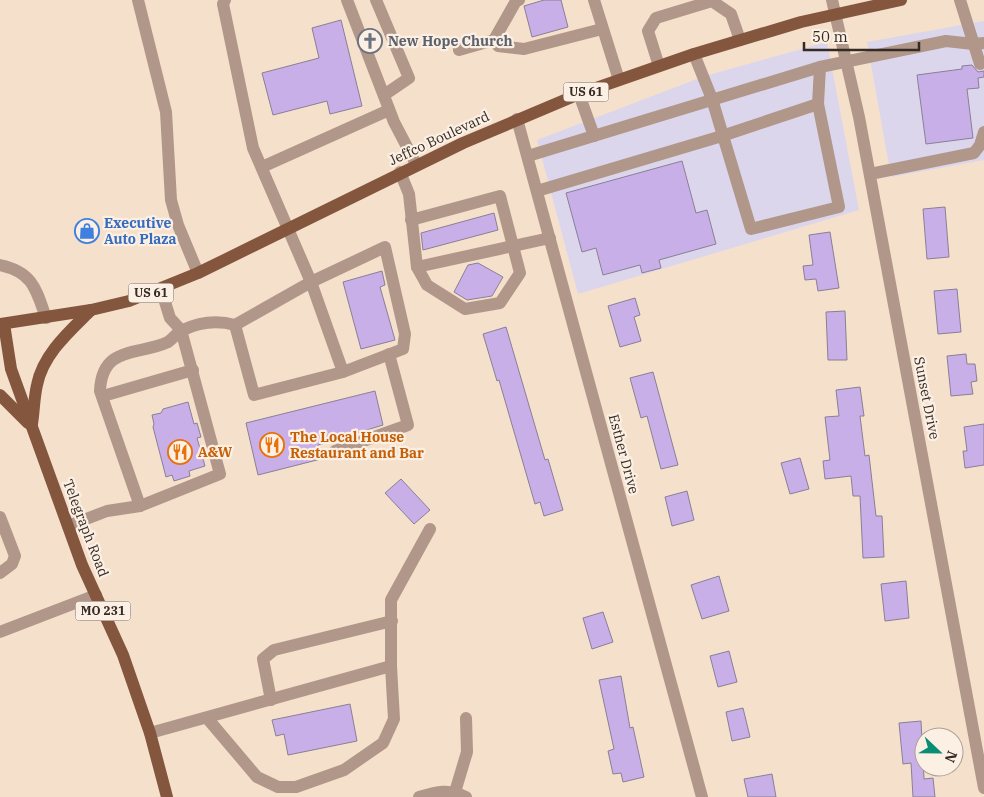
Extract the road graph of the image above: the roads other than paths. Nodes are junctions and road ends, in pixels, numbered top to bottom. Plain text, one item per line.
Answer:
1 (138, 0) edge
2 (225, 0) edge
3 (347, 0) edge
4 (376, 0) edge
5 (519, 0) edge
6 (594, 0) edge
7 (832, 0) edge
8 (901, 0) edge
9 (960, 0) edge
10 (712, 1) edge
11 (835, 14) junction
12 (602, 29) junction
13 (494, 40) junction
14 (740, 40) junction
15 (979, 43) edge
16 (458, 50) dead end
17 (694, 54) junction
18 (845, 62) junction
19 (980, 64) dead end
20 (659, 66) junction
21 (820, 67) junction
22 (619, 80) junction
23 (580, 94) junction
24 (384, 95) junction
25 (712, 99) junction
26 (818, 104) junction
27 (389, 110) junction
28 (517, 119) junction
29 (984, 132) edge
30 (594, 136) junction
31 (722, 136) junction
32 (528, 156) junction
33 (416, 164) junction
34 (262, 167) junction
35 (400, 172) junction
36 (870, 174) junction
37 (537, 191) junction
38 (410, 220) junction
39 (288, 229) junction
40 (550, 238) junction
41 (512, 247) junction
42 (0, 266) edge
43 (416, 267) junction
44 (198, 273) junction
45 (311, 282) junction
46 (161, 289) junction
47 (91, 310) junction
48 (46, 318) junction
49 (2, 324) edge
50 (235, 325) junction
51 (181, 330) junction
52 (389, 354) junction
53 (193, 370) junction
54 (342, 372) junction
55 (0, 395) edge
56 (103, 396) junction
57 (32, 427) junction
58 (336, 451) dead end
59 (140, 506) junction
60 (1, 525) edge
61 (68, 526) junction
62 (430, 529) dead end
63 (0, 573) edge
64 (96, 595) junction
65 (392, 621) junction
66 (0, 632) edge
67 (391, 666) junction
68 (271, 700) junction
69 (207, 718) junction
70 (466, 718) dead end
71 (150, 733) junction
72 (984, 788) edge
73 (460, 794) edge
74 (167, 797) edge
75 (419, 797) edge
76 (702, 797) edge

1 - 44 street
2 - 34 street
3 - 24 street
4 - 24 street
5 - 13 street
6 - 12 street
7 - 11 street, Sunset Drive
8 - 11 main road, Jeffco Boulevard / US 61
9 - 15 street
10 - 14 street
10 - 20 street
11 - 14 main road, Jeffco Boulevard / US 61
11 - 18 street, Sunset Drive
12 - 13 street
12 - 22 street
13 - 16 street
14 - 17 main road, Jeffco Boulevard / US 61
15 - 18 street
15 - 19 street
17 - 20 main road, Jeffco Boulevard / US 61
17 - 25 street
18 - 21 street
18 - 36 street, Sunset Drive
20 - 22 main road, Jeffco Boulevard / US 61
21 - 25 street
21 - 26 street
22 - 23 main road, Jeffco Boulevard / US 61
23 - 28 main road, Jeffco Boulevard / US 61
23 - 30 street
24 - 27 street
25 - 30 street
25 - 31 street
26 - 31 street
26 - 31 street
27 - 33 street
27 - 34 street
28 - 32 street, Esther Drive
28 - 33 main road, Jeffco Boulevard / US 61
29 - 36 street
30 - 32 street
31 - 37 street
32 - 37 street, Esther Drive
33 - 35 main road, Jeffco Boulevard / US 61
34 - 39 street
35 - 38 street
35 - 39 main road, Jeffco Boulevard / US 61
36 - 72 street, Sunset Drive
37 - 40 street, Esther Drive
38 - 41 street
38 - 43 street
39 - 44 main road, Jeffco Boulevard / US 61
39 - 45 street
40 - 41 street
40 - 76 street, Esther Drive
41 - 43 street
41 - 43 street
42 - 48 street
44 - 46 main road, Jeffco Boulevard / US 61
45 - 50 street
45 - 52 street
45 - 54 street
46 - 47 main road, Jeffco Boulevard / US 61
46 - 51 street
47 - 48 main road, Jeffco Boulevard / US 61
47 - 57 main road
48 - 49 main road, Jeffco Boulevard / US 61
49 - 57 main road, Telegraph Road / MO 231
50 - 51 street
50 - 54 street
51 - 53 street
51 - 56 street
52 - 54 street
52 - 58 street
53 - 56 street
53 - 59 street
55 - 57 main road
56 - 59 street
57 - 61 main road, Telegraph Road / MO 231
59 - 61 street
60 - 63 street
61 - 64 main road, Telegraph Road / MO 231
62 - 65 street
64 - 66 street
64 - 71 main road, Telegraph Road / MO 231
65 - 67 street
65 - 68 street
67 - 68 street
67 - 69 street
68 - 69 street
69 - 71 street
70 - 73 street
71 - 74 main road, Telegraph Road / MO 231
73 - 75 street

